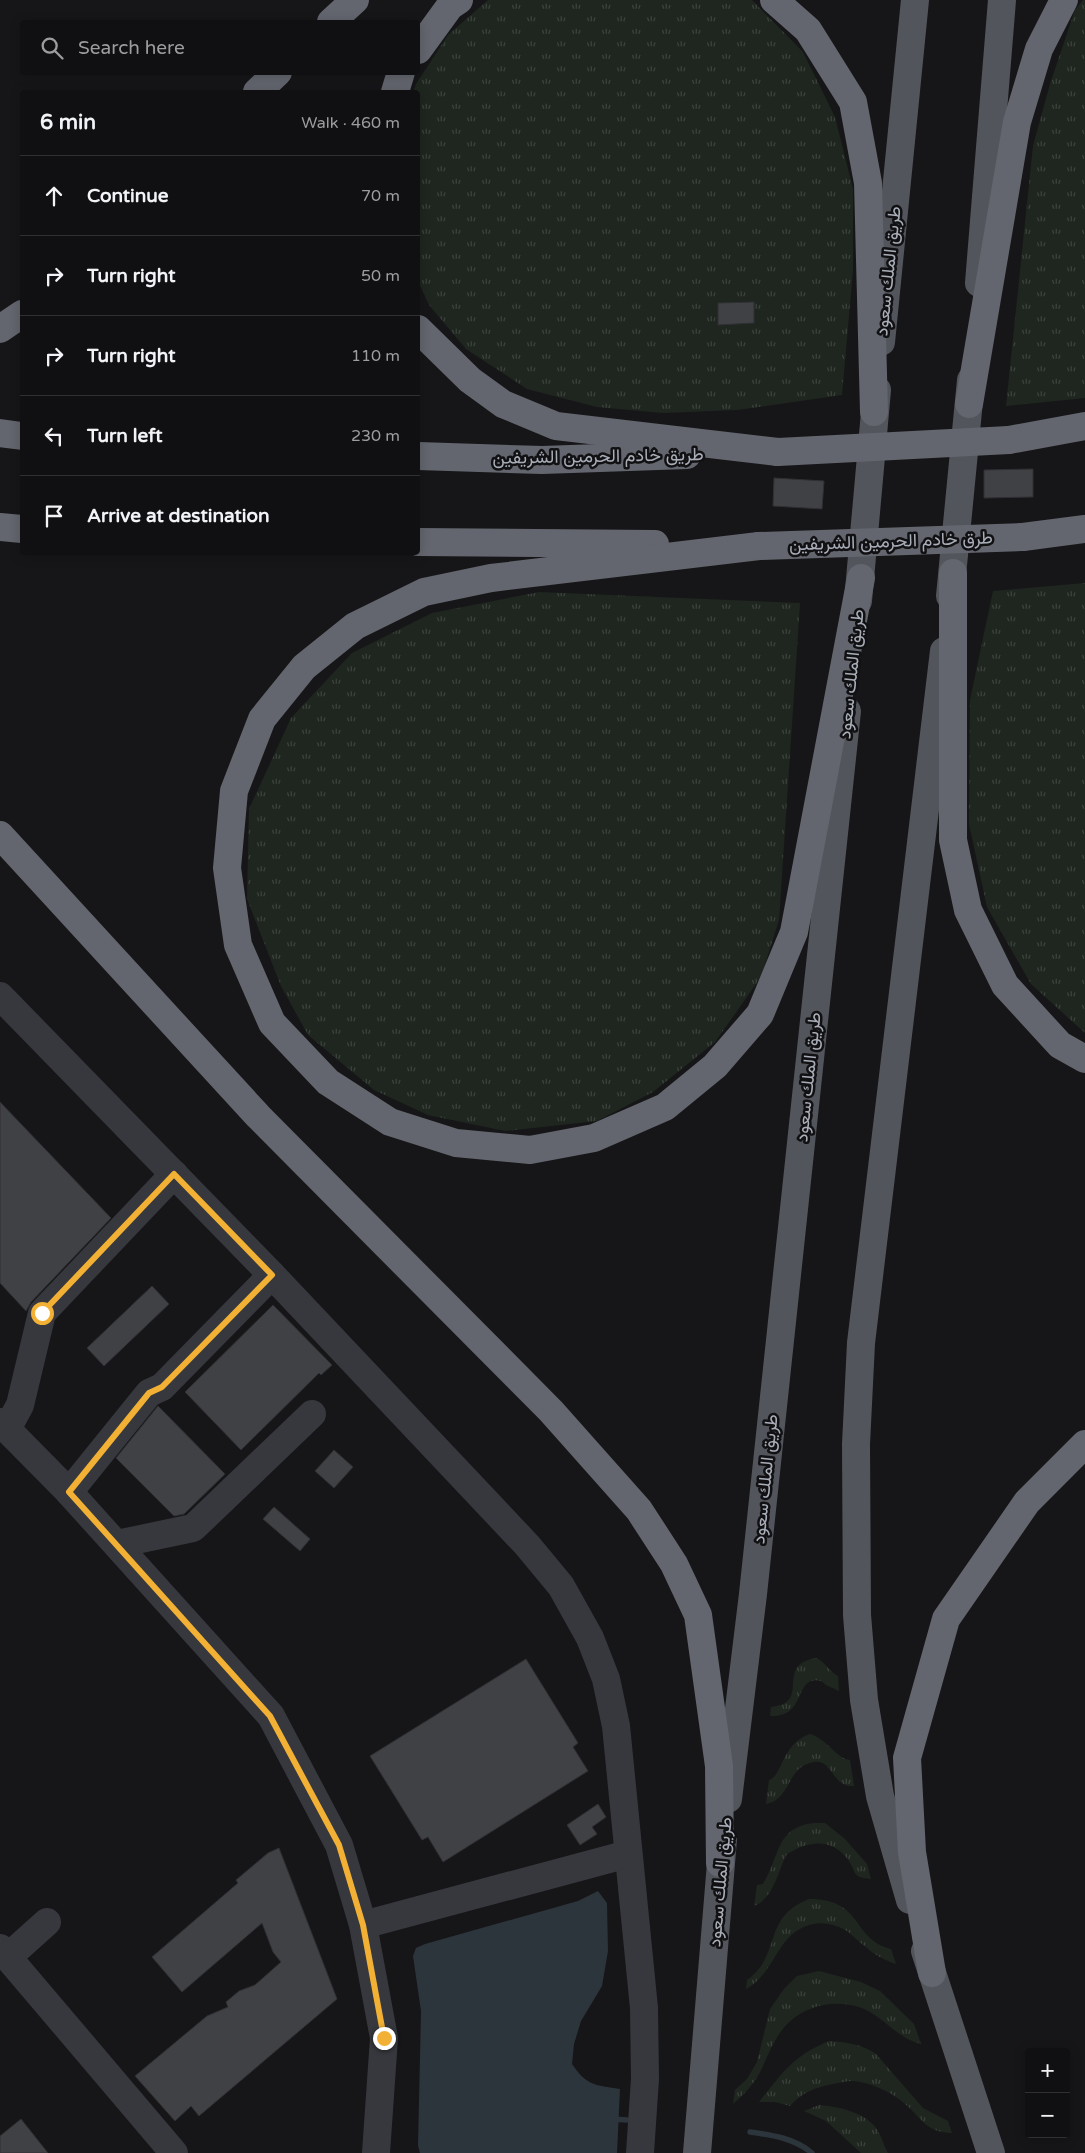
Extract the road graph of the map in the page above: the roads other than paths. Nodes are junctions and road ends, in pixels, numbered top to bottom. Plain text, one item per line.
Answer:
1 (355, 0) edge
2 (459, 0) edge
3 (774, 0) edge
4 (915, 0) edge
5 (1002, 0) edge
6 (1064, 0) edge
7 (334, 20) edge
8 (420, 47) edge
9 (275, 75) edge
10 (400, 75) edge
11 (259, 90) edge
12 (396, 90) edge
13 (20, 315) edge
14 (0, 329) edge
15 (420, 331) edge
16 (969, 404) junction
17 (874, 412) junction
18 (1085, 426) edge
19 (0, 433) edge
20 (1085, 434) edge
21 (20, 436) edge
22 (1009, 440) junction
23 (778, 452) junction
24 (420, 456) edge
25 (0, 527) edge
26 (20, 529) edge
27 (1085, 529) edge
28 (1023, 537) junction
29 (1085, 540) edge
30 (420, 542) edge
31 (759, 546) junction
32 (953, 573) junction
33 (861, 578) junction
34 (0, 835) edge
35 (0, 996) edge
36 (1085, 1059) edge
37 (174, 1174) junction
38 (272, 1275) junction
39 (312, 1414) dead end
40 (4, 1426) edge
41 (1085, 1444) edge
42 (69, 1492) junction
43 (116, 1544) junction
44 (628, 1854) junction
45 (720, 1863) junction
46 (47, 1922) dead end
47 (363, 1925) junction
48 (4, 1953) edge
49 (932, 1973) junction
50 (172, 2153) edge
51 (376, 2153) edge
52 (640, 2153) edge
53 (697, 2153) edge
54 (991, 2153) edge

1 - 7 highway
2 - 8 highway
3 - 17 highway
4 - 17 main road, طريق الملك سعود
5 - 16 main road
6 - 16 highway
9 - 11 highway
10 - 12 highway
13 - 14 highway
15 - 23 highway
16 - 32 main road
17 - 33 main road, طريق الملك سعود
18 - 22 highway
19 - 21 highway
20 - 22 highway
22 - 23 highway, bridge
23 - 24 highway, طريق خادم الحرمين الشريفين
25 - 26 highway
27 - 28 highway
28 - 29 highway
28 - 31 highway, طرق خادم الحرمين الشريفين, bridge
30 - 31 highway
31 - 33 highway
32 - 36 highway
32 - 49 main road
33 - 45 main road, طريق الملك سعود
34 - 45 highway
35 - 37 street
37 - 38 street
37 - 40 street
38 - 42 street
38 - 44 street
39 - 43 street
40 - 42 street
41 - 49 highway
42 - 43 street
43 - 47 street
44 - 47 street
44 - 52 street
45 - 53 main road, طريق الملك سعود
46 - 48 street
47 - 51 street
48 - 50 street
49 - 54 main road

